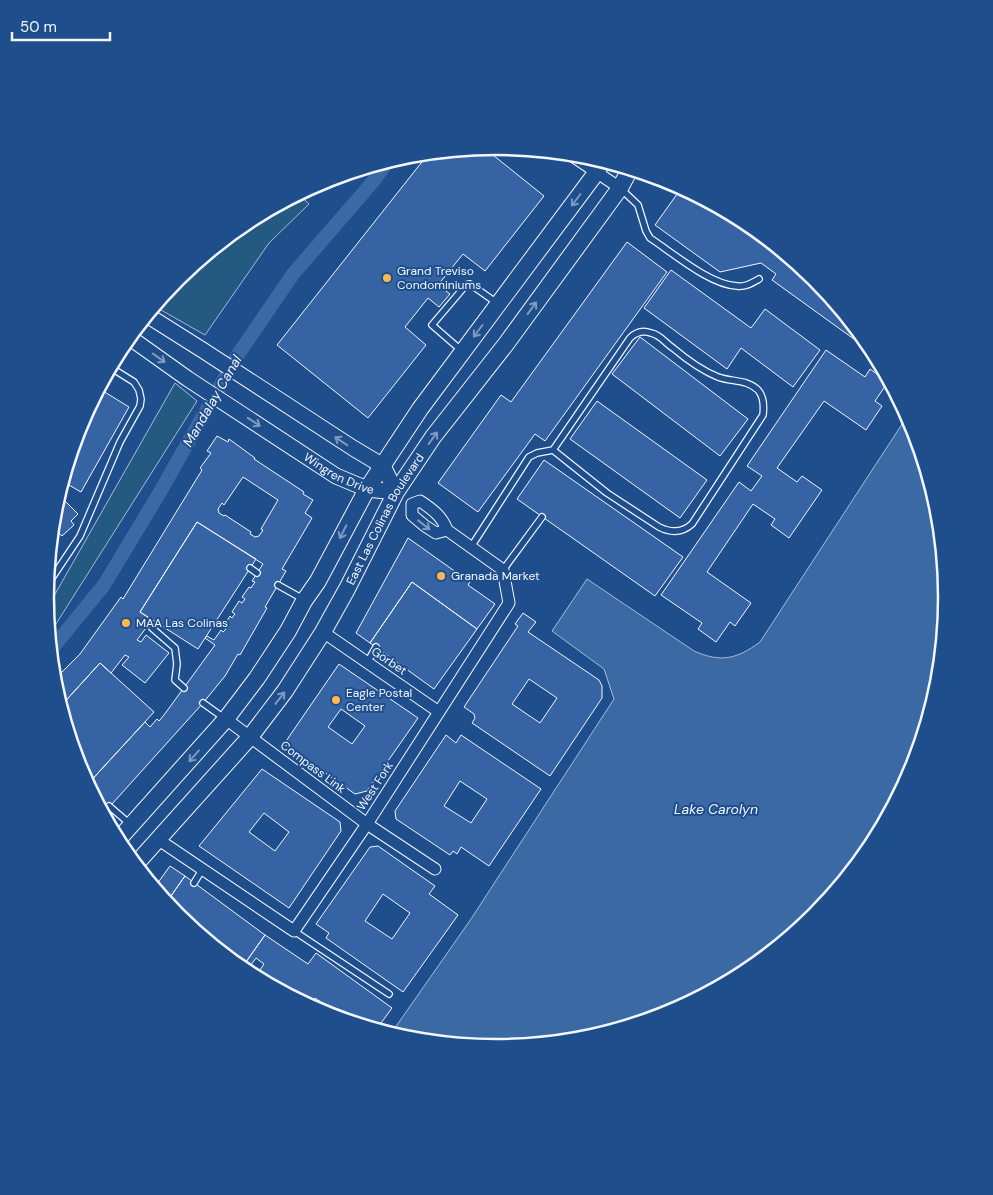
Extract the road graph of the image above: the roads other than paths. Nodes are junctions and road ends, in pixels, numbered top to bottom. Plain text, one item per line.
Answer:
1 (600, 167) edge
2 (627, 175) edge
3 (620, 188) junction
4 (759, 279) dead end
5 (498, 304) junction
6 (153, 319) edge
7 (136, 341) edge
8 (462, 352) junction
9 (116, 371) edge
10 (554, 450) junction
11 (383, 466) junction
12 (367, 489) junction
13 (396, 492) junction
14 (412, 504) junction
15 (542, 517) dead end
16 (447, 530) junction
17 (471, 547) junction
18 (250, 568) dead end
19 (503, 570) junction
20 (55, 573) edge
21 (257, 573) dead end
22 (278, 585) dead end
23 (304, 601) junction
24 (152, 628) dead end
25 (323, 632) junction
26 (376, 647) dead end
27 (367, 662) junction
28 (184, 688) dead end
29 (203, 703) dead end
30 (439, 712) junction
31 (226, 719) junction
32 (250, 736) junction
33 (109, 806) dead end
34 (367, 824) junction
35 (132, 826) junction
36 (123, 835) edge
37 (159, 840) junction
38 (140, 860) edge
39 (435, 869) dead end
40 (202, 870) junction
41 (194, 883) dead end
42 (294, 931) junction
43 (389, 994) dead end

1 - 3 street
1 -> 5 main road
2 - 3 main road, East Las Colinas Boulevard
3 - 4 lane
13 -> 3 main road, East Las Colinas Boulevard
5 -> 8 main road
5 - 8 lane
11 -> 6 street, Wingren Drive
7 -> 12 street, Wingren Drive
8 - 11 main road
9 - 20 lane
10 - 10 lane
10 - 17 lane
11 - 12 main road
11 - 13 street, Wingren Drive
12 - 13 street, Wingren Drive
12 -> 23 main road
13 - 14 street
13 - 25 main road, East Las Colinas Boulevard
14 - 16 street
14 -> 16 street
15 - 19 lane
16 - 17 street
17 - 19 street
18 - 21 lane
19 - 30 street, West Fork
22 - 23 lane
23 - 31 main road
24 - 28 lane
25 - 27 street, Gorbet
32 -> 25 main road, East Las Colinas Boulevard
26 - 27 lane
27 - 30 street, Gorbet
29 - 31 lane
30 - 34 street, West Fork
31 - 32 street, Compass Link
31 -> 35 main road
32 - 34 street, Compass Link
32 - 37 main road, East Las Colinas Boulevard
33 - 35 lane
34 - 39 street, Compass Link
34 - 42 street, West Fork
35 - 36 main road
37 - 38 main road, East Las Colinas Boulevard
37 - 40 street
40 - 41 lane
40 - 42 street
42 - 43 lane

